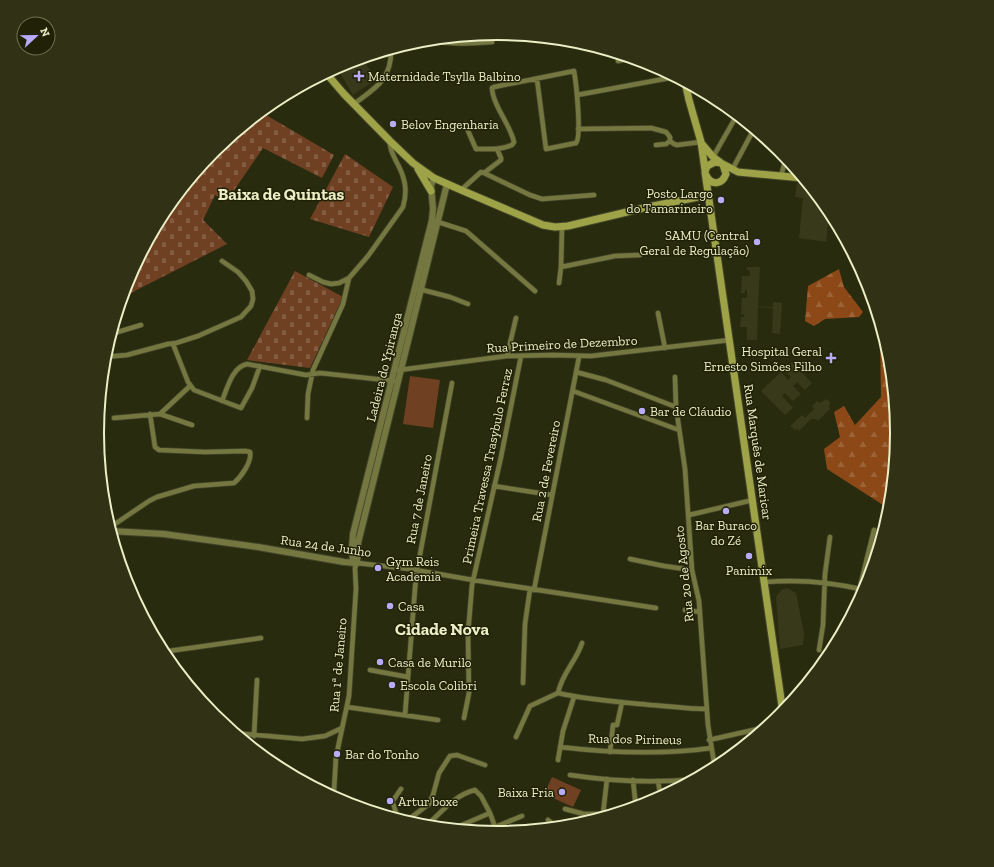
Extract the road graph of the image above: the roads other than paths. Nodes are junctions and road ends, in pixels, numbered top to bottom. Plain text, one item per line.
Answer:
1 (492, 42) dead end
2 (451, 43) edge
3 (391, 54) edge
4 (621, 60) edge
5 (618, 61) dead end
6 (330, 78) edge
7 (537, 79) junction
8 (666, 79) edge
9 (686, 89) edge
10 (577, 95) junction
11 (354, 104) junction
12 (735, 119) edge
13 (464, 124) dead end
14 (578, 129) junction
15 (752, 134) edge
16 (390, 140) junction
17 (670, 141) junction
18 (698, 142) junction
19 (656, 145) dead end
20 (497, 150) junction
21 (713, 157) junction
22 (413, 163) junction
23 (722, 164) junction
24 (784, 165) edge
25 (735, 171) junction
26 (484, 173) junction
27 (705, 174) junction
28 (782, 176) junction
29 (796, 177) edge
30 (434, 178) junction
31 (720, 182) junction
32 (447, 184) junction
33 (461, 190) junction
34 (431, 191) junction
35 (594, 195) dead end
36 (708, 195) junction
37 (435, 221) junction
38 (562, 226) junction
39 (640, 255) dead end
40 (222, 261) dead end
41 (562, 267) junction
42 (309, 275) dead end
43 (349, 278) junction
44 (559, 283) dead end
45 (418, 288) junction
46 (535, 291) dead end
47 (468, 304) dead end
48 (658, 313) dead end
49 (516, 318) dead end
50 (141, 325) dead end
51 (117, 332) edge
52 (730, 340) junction
53 (173, 344) junction
54 (665, 348) junction
55 (111, 356) edge
56 (507, 356) junction
57 (521, 356) junction
58 (579, 357) junction
59 (260, 366) junction
60 (398, 370) junction
61 (576, 372) junction
62 (313, 375) junction
63 (675, 377) dead end
64 (395, 381) junction
65 (452, 383) dead end
66 (190, 386) junction
67 (573, 391) junction
68 (222, 401) junction
69 (676, 407) junction
70 (150, 414) junction
71 (160, 414) junction
72 (114, 418) dead end
73 (306, 418) dead end
74 (192, 425) dead end
75 (679, 430) junction
76 (494, 486) junction
77 (552, 495) junction
78 (753, 500) junction
79 (689, 515) junction
80 (115, 526) edge
81 (116, 530) edge
82 (874, 530) dead end
83 (830, 537) dead end
84 (871, 543) junction
85 (874, 544) edge
86 (630, 559) dead end
87 (355, 564) junction
88 (417, 570) junction
89 (692, 570) junction
90 (473, 580) junction
91 (765, 582) junction
92 (825, 582) junction
93 (861, 584) edge
94 (860, 588) edge
95 (532, 590) junction
96 (656, 608) dead end
97 (685, 610) dead end
98 (700, 612) junction
99 (261, 638) dead end
100 (582, 643) dead end
101 (819, 650) dead end
102 (169, 651) edge
103 (370, 670) dead end
104 (408, 677) junction
105 (257, 680) dead end
106 (522, 683) dead end
107 (558, 693) junction
108 (574, 696) junction
109 (622, 702) junction
110 (783, 704) edge
111 (347, 707) junction
112 (706, 709) junction
113 (405, 715) junction
114 (464, 718) dead end
115 (438, 720) dead end
116 (342, 728) junction
117 (755, 730) edge
118 (244, 735) edge
119 (254, 736) junction
120 (516, 737) dead end
121 (709, 740) junction
122 (560, 747) junction
123 (711, 748) junction
124 (610, 752) junction
125 (558, 760) dead end
126 (714, 762) edge
127 (485, 765) dead end
128 (570, 775) dead end
129 (606, 779) junction
130 (633, 780) junction
131 (683, 780) edge
132 (658, 781) junction
133 (401, 789) dead end
134 (332, 790) edge
135 (660, 791) edge
136 (635, 802) edge
137 (565, 809) dead end
138 (603, 813) edge
139 (396, 814) edge
140 (490, 814) junction
141 (599, 814) edge
142 (522, 816) dead end
143 (411, 817) edge
144 (548, 820) dead end
145 (431, 821) edge
146 (552, 823) edge
147 (462, 825) dead end
148 (495, 827) edge
149 (495, 827) edge

1 - 2 street
3 - 11 street
4 - 5 street
6 - 11 main road
7 - 10 street
7 - 14 street
7 - 20 street
8 - 10 street
9 - 18 main road
10 - 14 street
11 - 16 main road
12 - 21 street
13 - 20 street
14 - 17 street
15 - 25 street
16 - 22 main road
16 - 43 street
17 - 18 street
17 - 19 street
18 - 21 main road
18 - 27 main road, Rua Marquês de Maricar
20 - 26 street
21 - 23 main road
22 - 30 main road
22 - 34 main road
23 - 25 main road
23 - 27 main road
23 - 31 main road
24 - 28 street
25 - 28 main road
25 - 31 main road
26 - 33 street
26 - 35 street
27 - 31 main road
27 - 36 main road, Rua Marquês de Maricar
28 - 29 main road
30 - 32 main road
30 - 34 street, Ladeira do Ypiranga
31 - 36 main road
32 - 33 main road
32 - 37 street, Ladeira do Ypiranga
33 - 38 main road
34 - 37 street, Ladeira do Ypiranga
36 - 38 main road
36 - 52 main road, Rua Marquês de Maricar
37 - 45 street, Ladeira do Ypiranga
37 - 46 street
38 - 41 street
39 - 41 street
40 - 53 street
41 - 44 street
42 - 43 street
43 - 62 street
45 - 47 street
45 - 60 street, Ladeira do Ypiranga
48 - 54 street
49 - 56 street
50 - 51 street
52 - 54 street, Rua Primeiro de Dezembro
52 - 78 main road, Rua Marquês de Maricar
53 - 55 street
53 - 66 street
54 - 58 street, Rua Primeiro de Dezembro
56 - 57 street, Rua Primeiro de Dezembro
56 - 60 street, Rua Primeiro de Dezembro
57 - 58 street, Rua Primeiro de Dezembro
57 - 76 street, Primeira Travessa Trasybulo Ferraz
58 - 61 street, Rua 2 de Fevereiro
59 - 62 street
59 - 68 street
59 - 68 street
60 - 64 street, Ladeira do Ypiranga
61 - 67 street, Rua 2 de Fevereiro
61 - 69 street
62 - 64 street
62 - 73 street
63 - 69 street, Rua 20 de Agosto
64 - 87 street, Ladeira do Ypiranga
65 - 88 street, Rua 7 de Janeiro
66 - 68 street
66 - 71 street
67 - 75 street
67 - 77 street, Rua 2 de Fevereiro
69 - 75 street, Rua 20 de Agosto
70 - 71 street
70 - 72 street
70 - 80 street
71 - 74 street
75 - 79 street, Rua 20 de Agosto
76 - 77 street
76 - 90 street, Primeira Travessa Trasybulo Ferraz
77 - 95 street, Rua 2 de Fevereiro
78 - 79 street
78 - 91 main road, Rua Marquês de Maricar
79 - 89 street, Rua 20 de Agosto
81 - 87 street, Rua 24 de Junho
82 - 84 street
83 - 92 street
84 - 85 street
84 - 93 street
86 - 89 street
87 - 88 street, Rua 24 de Junho
87 - 111 street, Rua 1ª de Janeiro
88 - 90 street, Rua 24 de Junho
88 - 104 street, Rua 7 de Janeiro
89 - 98 street, Rua 20 de Agosto
90 - 95 street, Rua 24 de Junho
90 - 114 street, Primeira Travessa Trasybulo Ferraz
91 - 92 street
91 - 110 main road, Rua Marquês de Maricar
92 - 94 street
92 - 101 street
95 - 96 street, Rua 24 de Junho
95 - 106 street, Rua 2 de Fevereiro
97 - 98 street
98 - 112 street, Rua 20 de Agosto
99 - 102 street
100 - 107 street
103 - 104 street
104 - 113 street, Rua 7 de Janeiro
105 - 119 street
107 - 108 street
107 - 120 street
108 - 109 street
108 - 122 street
109 - 112 street
109 - 124 street
111 - 113 street
111 - 116 street, Rua 1ª de Janeiro
112 - 121 street, Rua 20 de Agosto
113 - 115 street
116 - 119 street
116 - 134 street, Rua 1ª de Janeiro
117 - 121 street
118 - 119 street
121 - 123 street, Rua 20 de Agosto
122 - 124 street, Rua dos Pirineus
122 - 125 street
123 - 124 street, Rua dos Pirineus
123 - 126 street, Rua 20 de Agosto
127 - 143 street
128 - 129 street
129 - 130 street
129 - 138 street
130 - 132 street
130 - 136 street
131 - 132 street
132 - 135 street
133 - 139 street
137 - 141 street
140 - 145 street
140 - 147 street
140 - 148 street
142 - 149 street
144 - 146 street

